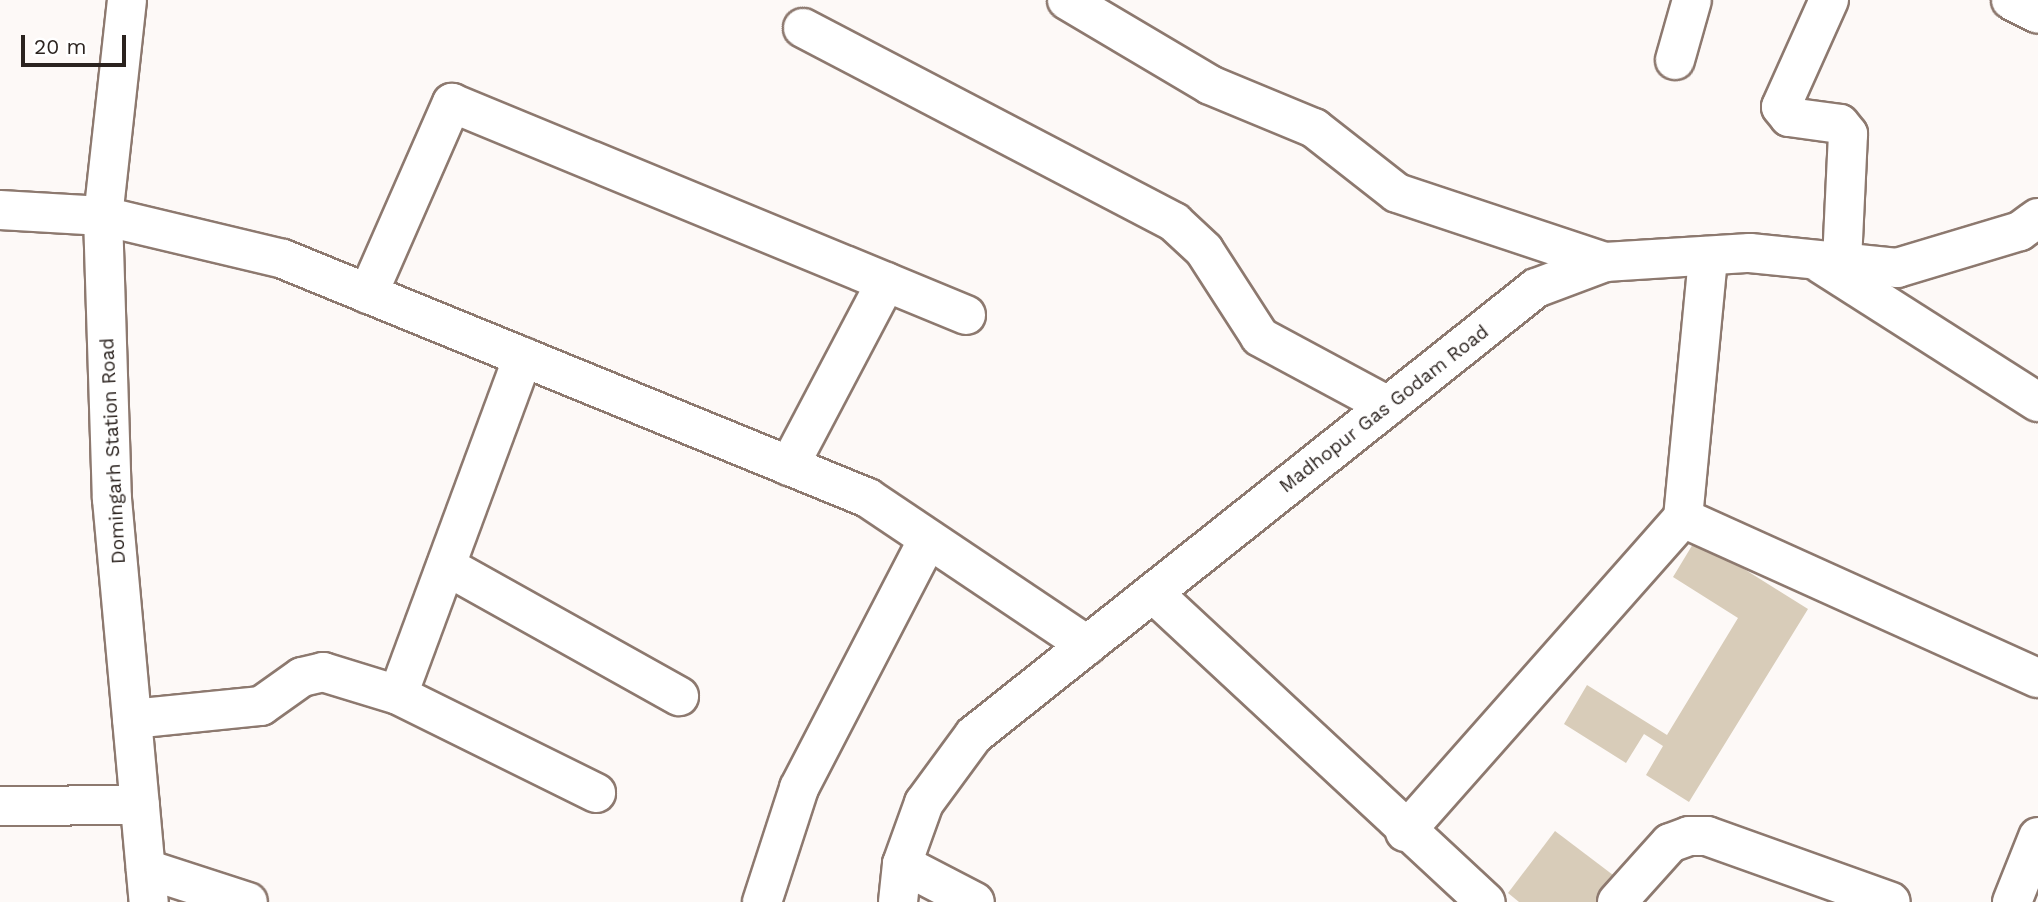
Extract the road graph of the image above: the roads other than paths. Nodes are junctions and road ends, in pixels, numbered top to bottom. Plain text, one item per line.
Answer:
1 (127, 0) edge
2 (1067, 0) edge
3 (1692, 0) edge
4 (1829, 0) edge
5 (2011, 0) edge
6 (2038, 14) edge
7 (803, 28) dead end
8 (1675, 60) dead end
9 (0, 209) edge
10 (103, 216) junction
11 (2038, 218) edge
12 (1708, 256) junction
13 (1828, 261) junction
14 (1605, 262) junction
15 (886, 282) junction
16 (368, 293) junction
17 (966, 316) dead end
18 (523, 357) junction
19 (2038, 402) edge
20 (1388, 406) junction
21 (789, 466) junction
22 (1683, 518) junction
23 (928, 539) junction
24 (446, 566) junction
25 (1153, 593) junction
26 (1087, 645) junction
27 (2038, 678) edge
28 (398, 695) junction
29 (679, 696) dead end
30 (132, 719) junction
31 (596, 793) dead end
32 (0, 806) edge
33 (140, 806) junction
34 (1405, 832) junction
35 (2038, 836) edge
36 (902, 864) junction
37 (147, 886) edge
38 (248, 902) edge
39 (762, 902) edge
40 (898, 902) edge
41 (975, 902) edge
42 (1485, 902) edge
43 (1617, 902) edge
44 (1891, 902) edge
45 (2012, 902) edge

1 - 10 street, Domingarh Station Road
2 - 14 street
3 - 8 street
4 - 13 street
5 - 6 street
7 - 20 street
9 - 10 street
10 - 16 street
10 - 30 street, Domingarh Station Road
11 - 13 street, Madhopur Gas Godam Road
12 - 13 street, Madhopur Gas Godam Road
12 - 14 street, Madhopur Gas Godam Road
12 - 22 street
13 - 19 street
14 - 20 street, Madhopur Gas Godam Road
15 - 16 street
15 - 17 street
15 - 21 street
16 - 18 street
18 - 21 street
18 - 24 street
20 - 25 street, Madhopur Gas Godam Road
21 - 23 street
22 - 27 street
22 - 34 street
23 - 26 street
23 - 39 street
24 - 28 street
24 - 29 street
25 - 26 street, Madhopur Gas Godam Road
25 - 34 street
26 - 36 street, Madhopur Gas Godam Road
28 - 30 street
28 - 31 street
30 - 33 street, Domingarh Station Road
32 - 33 street
33 - 37 street, Domingarh Station Road
34 - 42 street
35 - 45 street
36 - 40 street, Madhopur Gas Godam Road
36 - 41 street
37 - 38 street
43 - 44 street

